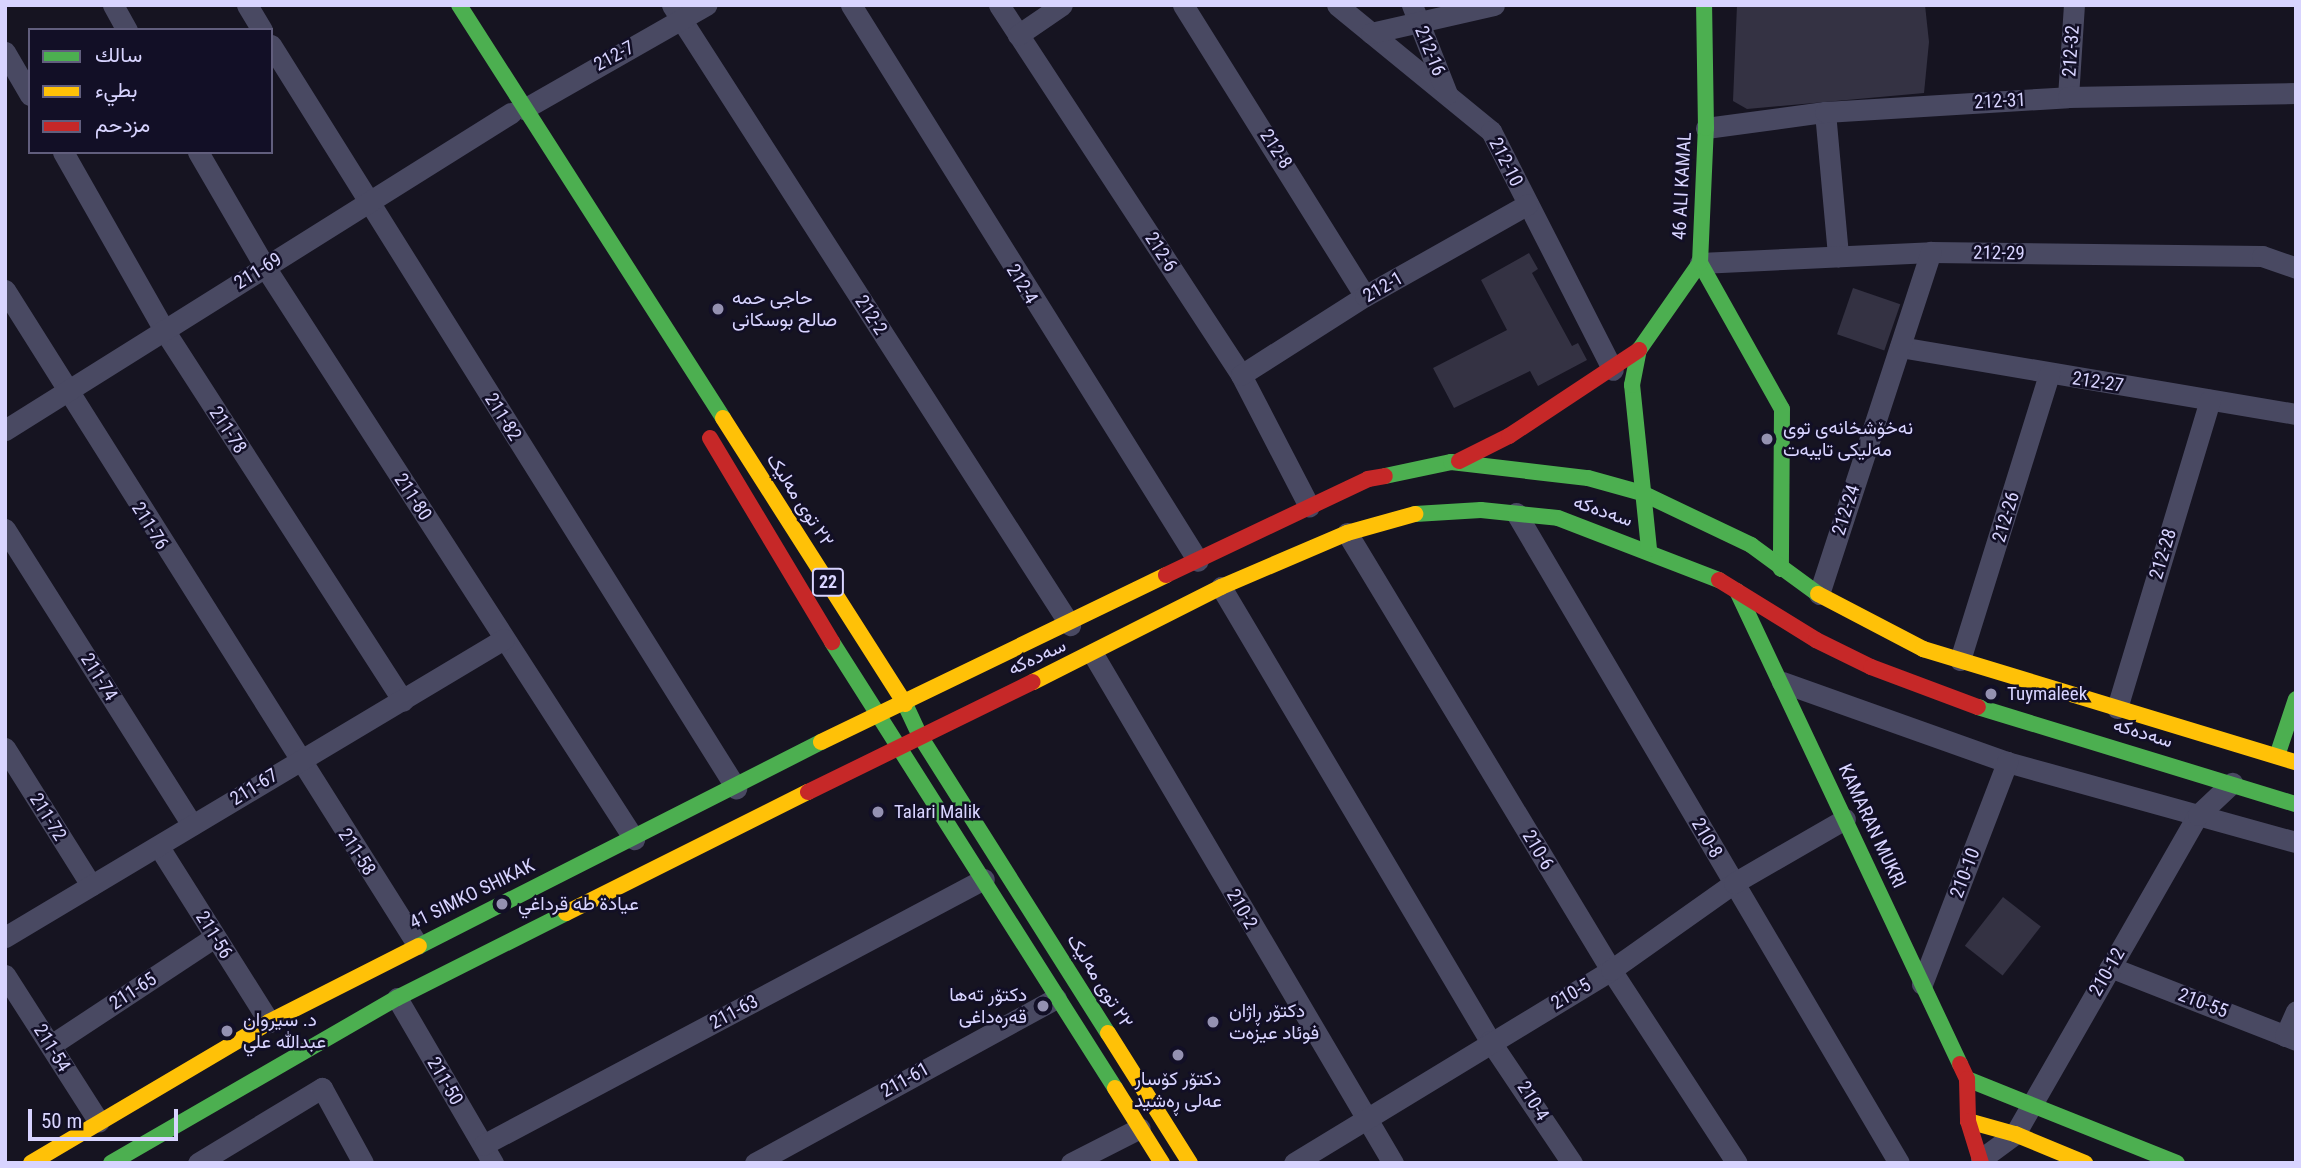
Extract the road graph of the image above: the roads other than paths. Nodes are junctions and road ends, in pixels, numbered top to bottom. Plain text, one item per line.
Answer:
1 (113, 5) edge
2 (247, 5) edge
3 (441, 5) edge
4 (459, 5) edge
5 (706, 5) edge
6 (851, 5) edge
7 (999, 5) edge
8 (1062, 5) edge
9 (1183, 5) edge
10 (1337, 5) edge
11 (1494, 5) edge
12 (1704, 5) edge
13 (2074, 5) edge
14 (677, 13) edge
15 (1415, 14) edge
16 (126, 28) edge
17 (261, 28) edge
18 (1371, 33) junction
19 (1018, 35) junction
20 (273, 48) edge
21 (5, 52) edge
22 (28, 92) edge
23 (2296, 93) edge
24 (1448, 96) junction
25 (2068, 97) junction
26 (518, 111) junction
27 (1825, 112) junction
28 (1706, 128) junction
29 (63, 154) edge
30 (199, 154) edge
31 (368, 203) junction
32 (1528, 204) junction
33 (1931, 252) junction
34 (1838, 256) junction
35 (1700, 262) junction
36 (265, 267) junction
37 (2296, 268) edge
38 (612, 277) dead end
39 (5, 290) edge
40 (1366, 296) junction
41 (164, 330) junction
42 (1900, 347) junction
43 (1639, 350) junction
44 (1613, 370) junction
45 (2049, 374) junction
46 (1241, 375) junction
47 (65, 392) junction
48 (2210, 400) junction
49 (2296, 414) edge
50 (698, 418) dead end
51 (5, 430) edge
52 (1459, 461) junction
53 (1642, 493) junction
54 (1309, 506) junction
55 (1516, 513) junction
56 (5, 529) edge
57 (1347, 533) junction
58 (1649, 549) junction
59 (1198, 561) junction
60 (1782, 569) junction
61 (1222, 587) junction
62 (1737, 591) junction
63 (1819, 594) junction
64 (1070, 625) junction
65 (504, 639) junction
66 (1093, 654) junction
67 (1960, 660) junction
68 (1782, 682) junction
69 (2296, 699) edge
70 (403, 701) junction
71 (904, 701) junction
72 (2116, 708) junction
73 (877, 713) junction
74 (920, 736) junction
75 (5, 748) edge
76 (895, 748) junction
77 (2277, 756) junction
78 (298, 760) junction
79 (2007, 762) junction
80 (2296, 762) edge
81 (2232, 783) junction
82 (736, 788) junction
83 (2296, 804) edge
84 (2198, 815) junction
85 (1845, 818) junction
86 (192, 825) junction
87 (634, 839) junction
88 (2296, 842) edge
89 (159, 848) junction
90 (984, 878) junction
91 (1734, 883) junction
92 (91, 885) junction
93 (5, 937) edge
94 (215, 937) junction
95 (417, 944) junction
96 (2110, 967) junction
97 (1611, 971) junction
98 (5, 975) edge
99 (1922, 984) junction
100 (397, 998) junction
101 (1056, 998) junction
102 (2296, 1011) edge
103 (269, 1021) junction
104 (2291, 1038) edge
105 (1490, 1041) junction
106 (51, 1045) junction
107 (174, 1078) junction
108 (1967, 1079) junction
109 (2032, 1105) junction
110 (194, 1115) junction
111 (1364, 1119) junction
112 (1968, 1121) junction
113 (99, 1122) junction
114 (1140, 1128) junction
115 (2015, 1134) junction
116 (488, 1154) edge
117 (1981, 1161) edge
118 (31, 1163) edge
119 (111, 1163) edge
120 (198, 1163) edge
121 (363, 1163) edge
122 (755, 1163) edge
123 (1071, 1163) edge
124 (1162, 1163) edge
125 (1190, 1163) edge
126 (1294, 1163) edge
127 (1393, 1163) edge
128 (1572, 1163) edge
129 (1737, 1163) edge
130 (1899, 1163) edge
131 (2085, 1163) edge
132 (2177, 1163) edge

1 - 16 street
2 - 17 street
3 - 26 main road, ٢٢ توی مەلیک / 22
4 - 26 main road, ٢٢ توی مەلیک / 22
5 - 14 street, 212-7
6 - 59 street, 212-4
7 - 19 street, 212-6
8 - 19 street
9 - 40 street, 212-8
10 - 18 street, 212-10
11 - 15 street
12 - 28 main road, 46 ALI KAMAL
13 - 25 street, 212-32
14 - 26 street, 212-7
14 - 64 street, 212-2
15 - 18 street
15 - 24 street, 212-16
18 - 24 street, 212-10
19 - 46 street, 212-6
20 - 31 street, 211-82
21 - 22 street
23 - 25 street, 212-31
24 - 32 street, 212-10
25 - 27 street, 212-31
26 - 31 street, 211-69
26 - 38 main road, ٢٢ توی مەلیک / 22
26 - 71 main road, ٢٢ توی مەلیک / 22
27 - 28 street, 212-31
27 - 34 street
28 - 35 main road, 46 ALI KAMAL
29 - 41 street, 211-78
30 - 36 street, 211-80
31 - 36 street, 211-69
31 - 82 street, 211-82
32 - 40 street, 212-1
32 - 44 street, 212-10
33 - 34 street, 212-29
33 - 37 street, 212-29
33 - 42 street, 212-24
34 - 35 street, 212-29
35 - 43 main road, 46 ALI KAMAL
35 - 60 main road
36 - 41 street, 211-69
36 - 65 street, 211-80
39 - 47 street, 211-76
40 - 46 street, 212-1
41 - 47 street, 211-69
41 - 70 street, 211-78
42 - 45 street, 212-27
42 - 63 street, 212-24
43 - 44 main road, 46 ALI KAMAL
43 - 53 main road, 46 ALI KAMAL
44 - 52 main road, 46 ALI KAMAL
45 - 48 street, 212-27
45 - 67 street, 212-26
46 - 54 street, 212-6
47 - 51 street, 211-69
47 - 78 street, 211-76
48 - 49 street, 212-27
48 - 72 street, 212-28
50 - 73 main road, 22
52 - 53 main road, سەدەکە
52 - 54 main road, 41 SIMKO SHIKAK
53 - 58 main road, 46 ALI KAMAL
53 - 60 main road, سەدەکە
54 - 59 main road, 41 SIMKO SHIKAK
55 - 57 main road, سەدەکە
55 - 58 main road, سەدەکە
55 - 91 street, 210-8
56 - 86 street, 211-74
57 - 61 main road, سەدەکە
57 - 97 street, 210-6
58 - 62 main road, سەدەکە
59 - 64 main road, 41 SIMKO SHIKAK
60 - 63 main road, سەدەکە
61 - 66 main road, سەدەکە
61 - 105 street, 210-4
62 - 68 main road, KAMARAN MUKRI
62 - 81 main road, سەدەکە
63 - 67 main road, سەدەکە
64 - 71 main road, 41 SIMKO SHIKAK
65 - 70 street, 211-67
65 - 87 street, 211-80
66 - 74 main road, سەدەکە
66 - 111 street, 210-2
67 - 72 main road, سەدەکە
68 - 79 street
68 - 85 main road, KAMARAN MUKRI
69 - 77 main road
70 - 78 street, 211-67
71 - 73 main road, 41 SIMKO SHIKAK
71 - 74 main road, ٢٢ توی مەلیک / 22
72 - 77 main road, سەدەکە
73 - 76 main road, 22
73 - 82 main road, 41 SIMKO SHIKAK
74 - 76 main road, سەدەکە
74 - 125 main road, ٢٢ توی مەلیک / 22
75 - 92 street, 211-72
76 - 90 main road, 22
76 - 100 main road
77 - 80 main road, سەدەکە
78 - 86 street, 211-67
78 - 95 street, 211-58
79 - 84 street
79 - 99 street, 210-10
81 - 83 main road, سەدەکە
81 - 84 street, 210-12
82 - 87 main road, 41 SIMKO SHIKAK
84 - 88 street
84 - 96 street, 210-12
85 - 91 street, 210-5
85 - 99 main road, KAMARAN MUKRI
86 - 89 street, 211-67
87 - 95 main road, 41 SIMKO SHIKAK
89 - 92 street, 211-67
89 - 94 street, 211-56
90 - 101 main road, 22
90 - 116 street, 211-63
91 - 97 street, 210-5
91 - 130 street, 210-8
92 - 93 street, 211-67
94 - 103 street, 211-56
94 - 106 street, 211-65
95 - 103 main road, 41 SIMKO SHIKAK
96 - 104 street, 210-55
96 - 109 street, 210-12
97 - 105 street, 210-5
97 - 129 street, 210-6
98 - 106 street, 211-54
99 - 108 main road, KAMARAN MUKRI
100 - 110 main road
100 - 116 street, 211-50
101 - 114 main road, 22
101 - 122 street, 211-61
102 - 104 street
103 - 107 main road, 41 SIMKO SHIKAK
105 - 111 street, 210-5
105 - 128 street, 210-4
106 - 113 street, 211-54
107 - 110 main road
107 - 113 main road, 41 SIMKO SHIKAK
108 - 109 main road
108 - 112 main road, KAMARAN MUKRI
109 - 115 street, 210-12
109 - 132 main road
110 - 119 main road
111 - 126 street, 210-5
111 - 127 street, 210-2
112 - 115 main road
112 - 117 main road, KAMARAN MUKRI
113 - 118 main road, 41 SIMKO SHIKAK
114 - 123 street
114 - 124 main road, 22
115 - 117 street, 210-12
115 - 131 main road
120 - 121 street

